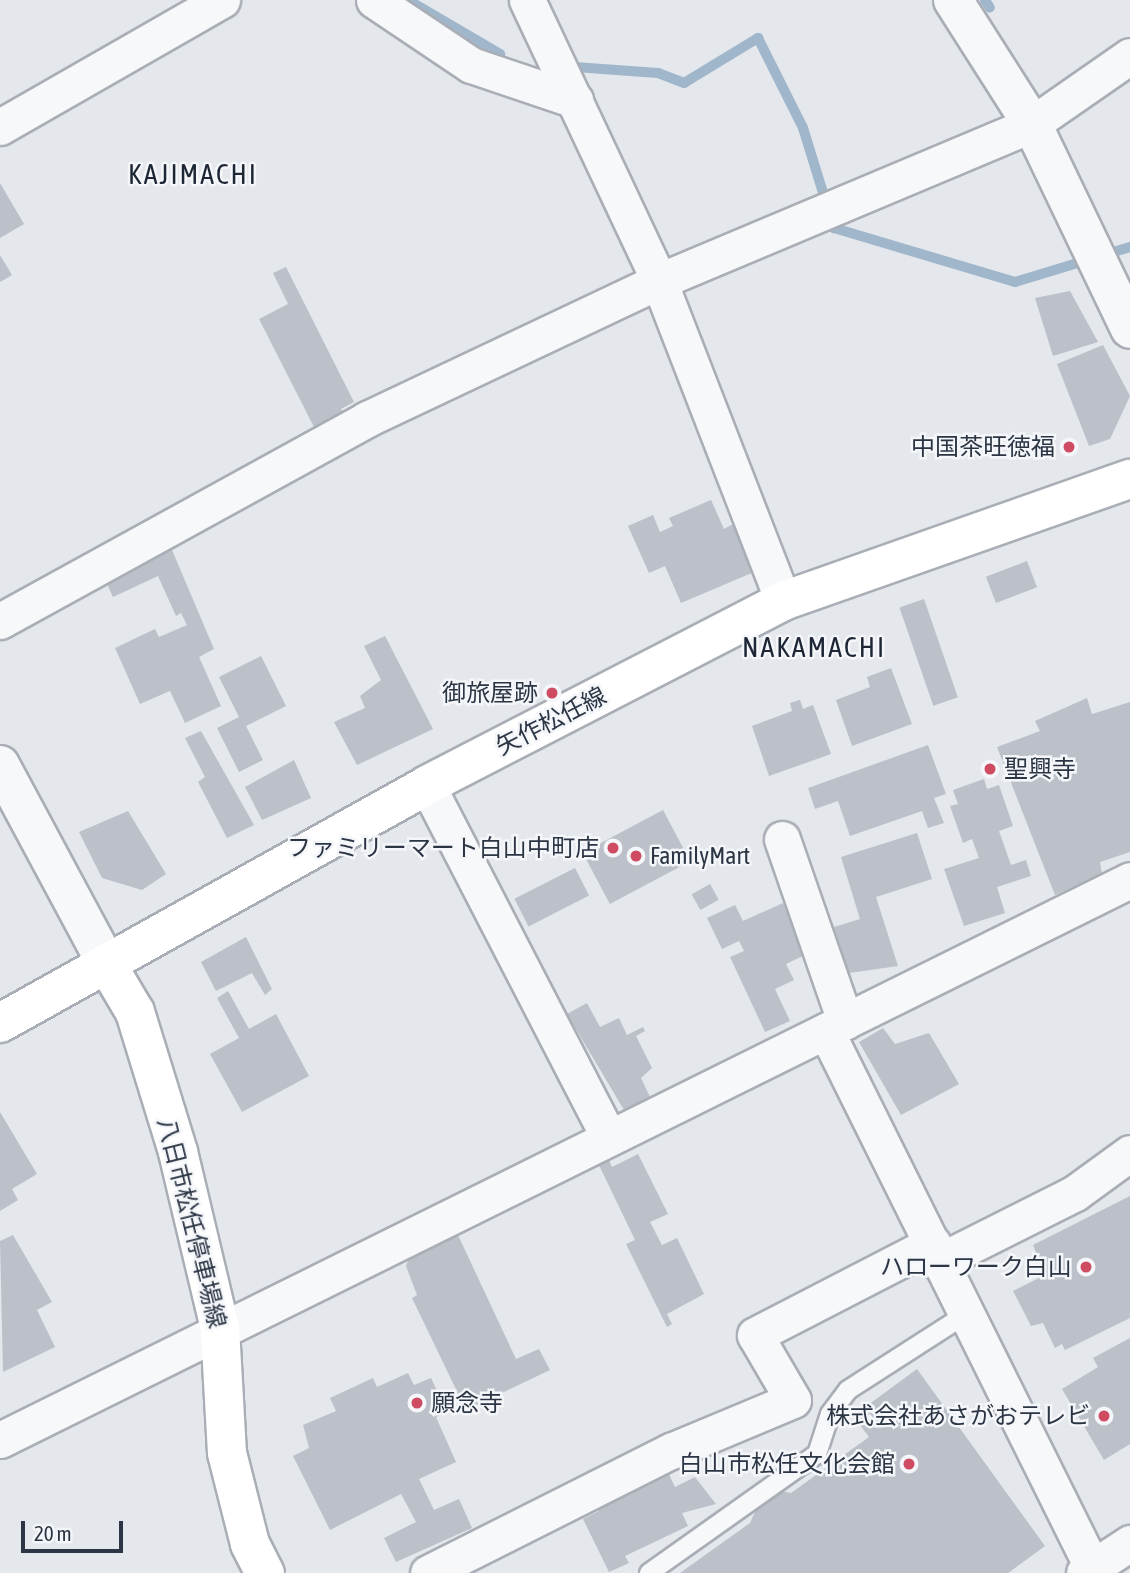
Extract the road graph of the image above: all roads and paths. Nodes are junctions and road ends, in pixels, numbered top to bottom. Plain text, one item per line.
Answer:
1 (222, 0) edge
2 (374, 0) edge
3 (527, 0) edge
4 (953, 0) edge
5 (1130, 57) edge
6 (575, 100) junction
7 (1032, 124) junction
8 (0, 127) edge
9 (659, 281) junction
10 (1130, 329) edge
11 (1130, 479) edge
12 (783, 601) junction
13 (0, 621) edge
14 (0, 765) edge
15 (427, 785) junction
16 (782, 839) dead end
17 (1130, 880) edge
18 (106, 963) junction
19 (0, 1023) edge
20 (835, 1026) junction
21 (607, 1134) junction
22 (1130, 1153) edge
23 (935, 1252) junction
24 (965, 1315) junction
25 (220, 1328) junction
26 (0, 1440) edge
27 (1130, 1543) edge
28 (1090, 1571) edge
29 (265, 1573) edge
30 (428, 1573) edge
31 (649, 1573) edge

1 - 8 street
2 - 6 street
3 - 6 street
4 - 7 street
5 - 7 street
6 - 9 street
7 - 9 street
7 - 10 street
9 - 12 street
9 - 13 street
11 - 12 main road, 矢作松任線
12 - 15 main road, 矢作松任線
14 - 18 street
15 - 18 main road, 矢作松任線
15 - 21 street
16 - 20 street
17 - 20 street
18 - 19 main road, 矢作松任線
18 - 25 main road, 八日市松任停車場線
20 - 21 street
20 - 23 street
21 - 25 street
22 - 23 street
23 - 24 street
23 - 30 street
24 - 28 street
24 - 31 lane
25 - 26 street
25 - 29 main road, 八日市松任停車場線
27 - 28 street

